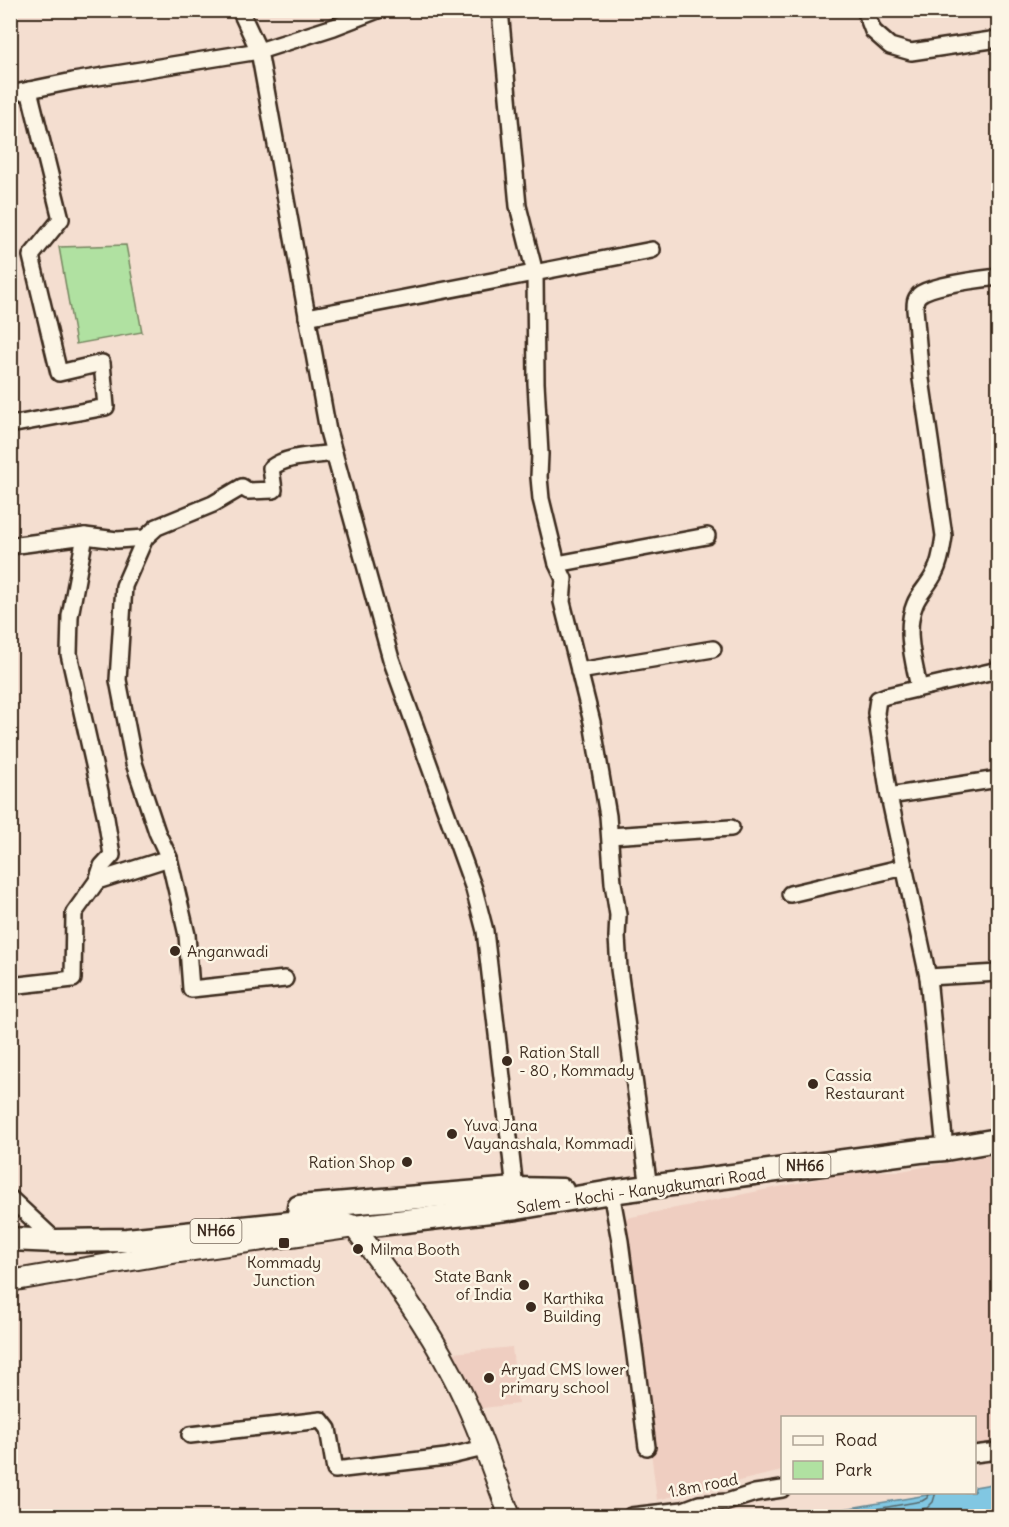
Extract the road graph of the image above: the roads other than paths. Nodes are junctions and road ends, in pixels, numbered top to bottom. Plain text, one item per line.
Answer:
1 (240, 10) edge
2 (378, 10) edge
3 (500, 10) edge
4 (866, 10) edge
5 (999, 39) edge
6 (259, 51) junction
7 (29, 90) junction
8 (10, 94) edge
9 (652, 250) dead end
10 (535, 273) junction
11 (999, 277) edge
12 (308, 317) junction
13 (10, 425) edge
14 (334, 453) junction
15 (85, 536) junction
16 (707, 536) dead end
17 (145, 538) junction
18 (10, 546) edge
19 (557, 564) junction
20 (713, 649) dead end
21 (999, 670) edge
22 (579, 671) junction
23 (919, 688) junction
24 (999, 779) edge
25 (889, 796) junction
26 (731, 828) dead end
27 (610, 836) junction
28 (170, 858) junction
29 (904, 867) junction
30 (97, 881) junction
31 (790, 894) dead end
32 (999, 973) edge
33 (928, 977) junction
34 (285, 979) dead end
35 (10, 986) edge
36 (999, 1140) edge
37 (945, 1149) junction
38 (649, 1188) junction
39 (515, 1189) junction
40 (611, 1192) junction
41 (10, 1198) edge
42 (350, 1201) junction
43 (354, 1227) junction
44 (10, 1239) edge
45 (66, 1241) junction
46 (10, 1281) edge
47 (190, 1435) dead end
48 (647, 1447) dead end
49 (484, 1448) junction
50 (999, 1451) edge
51 (976, 1454) edge
52 (781, 1489) edge
53 (510, 1516) edge
54 (631, 1516) edge

1 - 6 street
2 - 6 street
3 - 10 street
4 - 5 street
6 - 7 street
6 - 12 street
7 - 8 street
7 - 13 street
9 - 10 street
10 - 12 street
10 - 19 street
11 - 23 street
12 - 14 street
14 - 17 street
14 - 39 street
15 - 17 street
15 - 18 street
15 - 30 street
16 - 19 street
17 - 28 street
19 - 22 street
20 - 22 street
21 - 23 street
22 - 27 street
23 - 25 street
24 - 25 street
25 - 29 street
26 - 27 street
27 - 38 street
28 - 30 street
28 - 34 street
29 - 31 street
29 - 33 street
30 - 35 street
32 - 33 street
33 - 37 street
36 - 37 highway, Salem - Kochi - Kanyakumari Road / NH66
37 - 38 highway, Salem - Kochi - Kanyakumari Road / NH66
38 - 40 highway, Salem - Kochi - Kanyakumari Road / NH66
39 - 40 highway, NH66
39 - 42 highway, NH66
40 - 43 highway, Salem - Kochi - Kanyakumari Road / NH66
40 - 48 street
41 - 45 street
42 - 43 highway
42 - 45 highway, NH66
43 - 45 highway, NH66
43 - 46 main road
43 - 49 main road
44 - 45 highway, NH66
47 - 49 street
49 - 53 main road
50 - 51 street
52 - 54 street, 1.8m road

